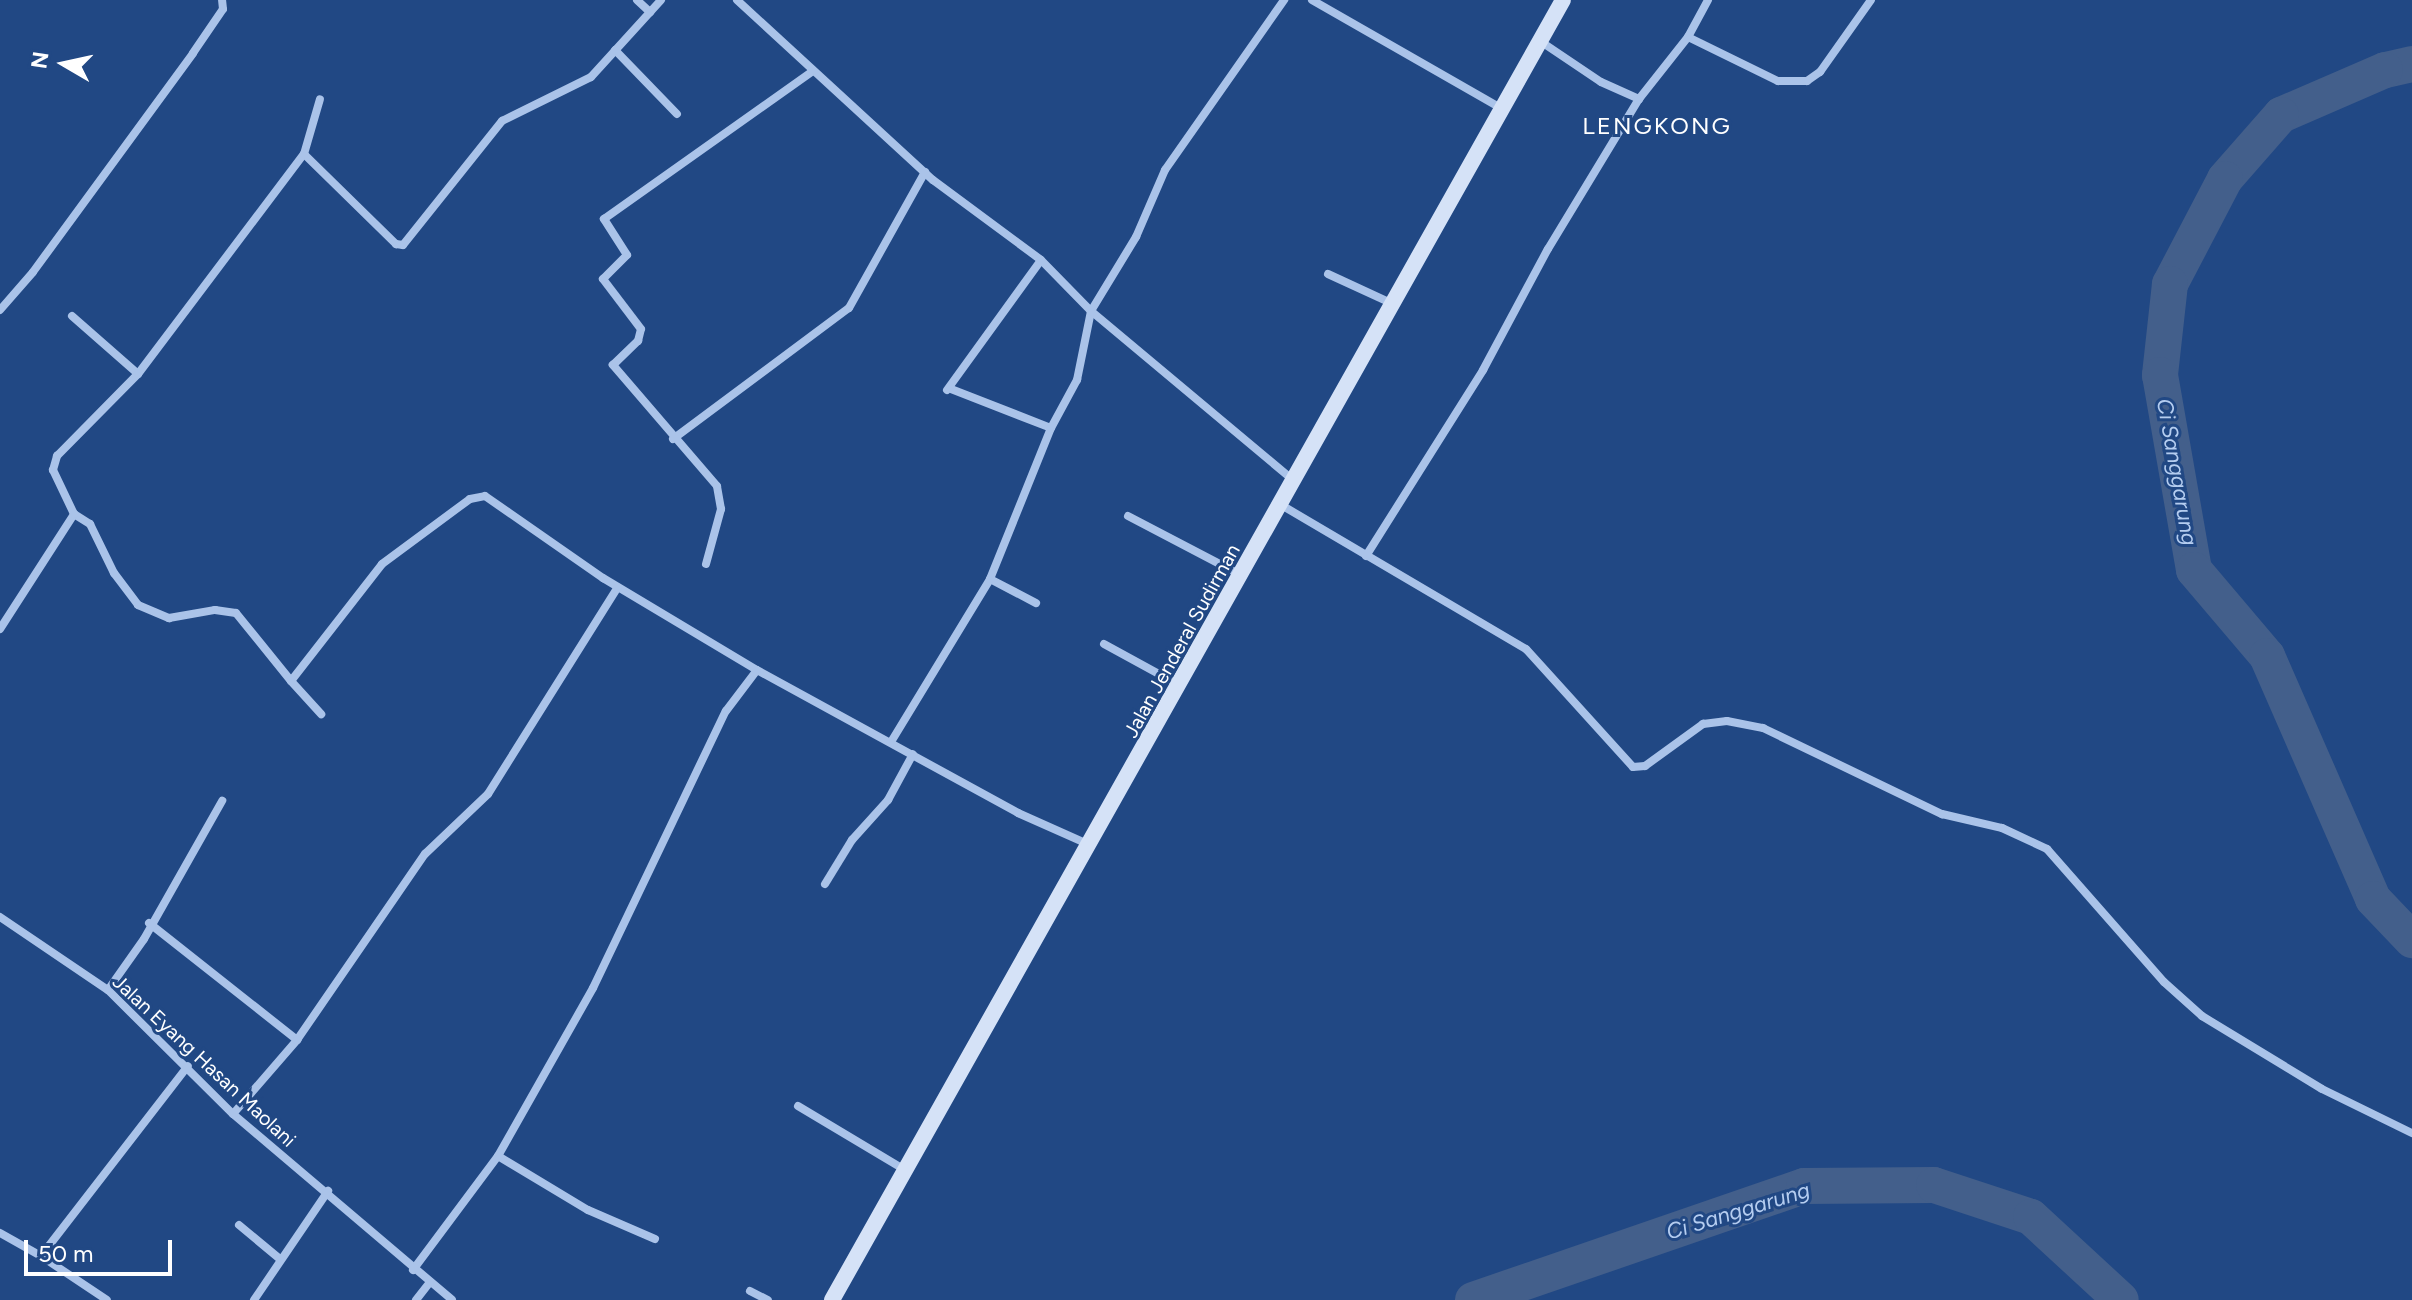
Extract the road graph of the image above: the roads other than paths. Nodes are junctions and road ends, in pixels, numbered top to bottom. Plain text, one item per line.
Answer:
1 (222, 0) edge
2 (637, 0) edge
3 (661, 0) edge
4 (737, 0) edge
5 (1284, 0) edge
6 (1312, 0) edge
7 (1563, 0) edge
8 (1708, 0) edge
9 (1871, 0) edge
10 (650, 12) junction
11 (1688, 37) junction
12 (1540, 41) junction
13 (615, 50) junction
14 (813, 71) junction
15 (320, 99) dead end
16 (1639, 99) junction
17 (1503, 109) junction
18 (677, 114) dead end
19 (304, 154) junction
20 (925, 172) junction
21 (1041, 260) junction
22 (1328, 274) dead end
23 (1394, 304) junction
24 (0, 310) edge
25 (1091, 311) junction
26 (72, 316) dead end
27 (138, 374) junction
28 (1051, 428) junction
29 (673, 439) junction
30 (1295, 482) junction
31 (1283, 506) junction
32 (74, 514) junction
33 (1128, 516) dead end
34 (1366, 556) junction
35 (706, 564) dead end
36 (1241, 575) junction
37 (990, 579) junction
38 (618, 587) junction
39 (1036, 603) dead end
40 (0, 629) edge
41 (1104, 644) dead end
42 (757, 670) junction
43 (291, 681) junction
44 (1180, 686) junction
45 (321, 714) dead end
46 (891, 742) junction
47 (913, 754) junction
48 (222, 801) dead end
49 (1091, 845) junction
50 (825, 884) dead end
51 (0, 917) edge
52 (149, 923) junction
53 (108, 990) junction
54 (297, 1040) junction
55 (188, 1066) junction
56 (798, 1106) dead end
57 (233, 1114) junction
58 (2412, 1133) edge
59 (498, 1156) junction
60 (905, 1170) junction
61 (328, 1191) junction
62 (239, 1225) dead end
63 (0, 1233) edge
64 (655, 1239) dead end
65 (41, 1256) junction
66 (280, 1259) junction
67 (413, 1270) junction
68 (430, 1282) junction
69 (750, 1291) dead end
70 (107, 1300) edge
71 (254, 1300) edge
72 (416, 1300) edge
73 (452, 1300) edge
74 (768, 1300) edge
75 (832, 1300) edge

1 - 24 street
2 - 10 street
3 - 10 street
4 - 14 street
5 - 25 street
6 - 17 street
7 - 12 main road, Jalan Jenderal Sudirman
8 - 11 street
9 - 11 street
10 - 13 street
11 - 16 street
12 - 16 street
12 - 17 main road, Jalan Jenderal Sudirman
13 - 18 street
13 - 19 street
14 - 20 street
14 - 29 street
15 - 19 street
16 - 34 street
17 - 23 main road, Jalan Jenderal Sudirman
19 - 27 street
20 - 21 street
20 - 29 street
21 - 25 street
21 - 28 street
22 - 23 street
23 - 30 main road, Jalan Jenderal Sudirman
25 - 28 street
25 - 30 street
26 - 27 street
27 - 32 street
28 - 37 street
29 - 35 street
30 - 31 main road, Jalan Jenderal Sudirman
31 - 34 street
31 - 36 main road, Jalan Jenderal Sudirman
32 - 40 street
32 - 43 street
33 - 36 street
34 - 58 street
36 - 44 main road, Jalan Jenderal Sudirman
37 - 39 street
37 - 46 street
38 - 42 street
38 - 43 street
38 - 54 street
41 - 44 street
42 - 46 street
42 - 59 street
43 - 45 street
44 - 49 main road, Jalan Jenderal Sudirman
46 - 47 street
47 - 49 street
47 - 50 street
48 - 52 street
49 - 60 main road, Jalan Jenderal Sudirman
51 - 53 street, Jalan Eyang Hasan Maolani
52 - 53 street
52 - 54 street
53 - 55 street, Jalan Eyang Hasan Maolani
54 - 57 street
55 - 57 street, Jalan Eyang Hasan Maolani
55 - 65 street
56 - 60 street
57 - 61 street, Jalan Eyang Hasan Maolani
59 - 64 street
59 - 67 street
60 - 75 main road, Jalan Jenderal Sudirman
61 - 66 street
61 - 67 street, Jalan Eyang Hasan Maolani
62 - 66 street
63 - 65 street
65 - 70 street
66 - 71 street
67 - 68 street, Jalan Eyang Hasan Maolani
68 - 72 street
68 - 73 street, Jalan Eyang Hasan Maolani
69 - 74 street

